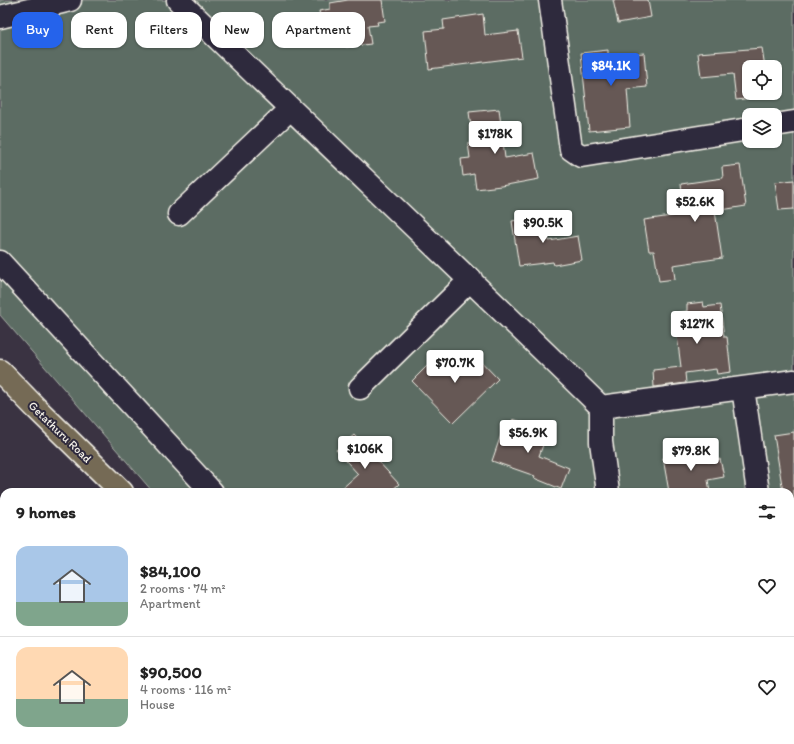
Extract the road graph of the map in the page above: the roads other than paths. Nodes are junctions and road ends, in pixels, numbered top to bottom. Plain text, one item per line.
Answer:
1 (70, 0) edge
2 (178, 0) edge
3 (550, 0) edge
4 (0, 17) edge
5 (290, 109) junction
6 (794, 122) edge
7 (782, 124) edge
8 (742, 130) edge
9 (179, 214) dead end
10 (0, 262) edge
11 (471, 279) junction
12 (0, 371) edge
13 (794, 382) edge
14 (360, 388) dead end
15 (743, 388) junction
16 (601, 407) junction
17 (118, 488) edge
18 (208, 488) edge
19 (607, 488) edge
20 (757, 488) edge

1 - 4 street
2 - 5 street
3 - 8 street
5 - 9 street
5 - 11 street
6 - 7 street
10 - 18 street
11 - 14 street
11 - 16 street
12 - 17 main road, Getathuru Road
13 - 15 street
15 - 16 street
15 - 20 street
16 - 19 street

